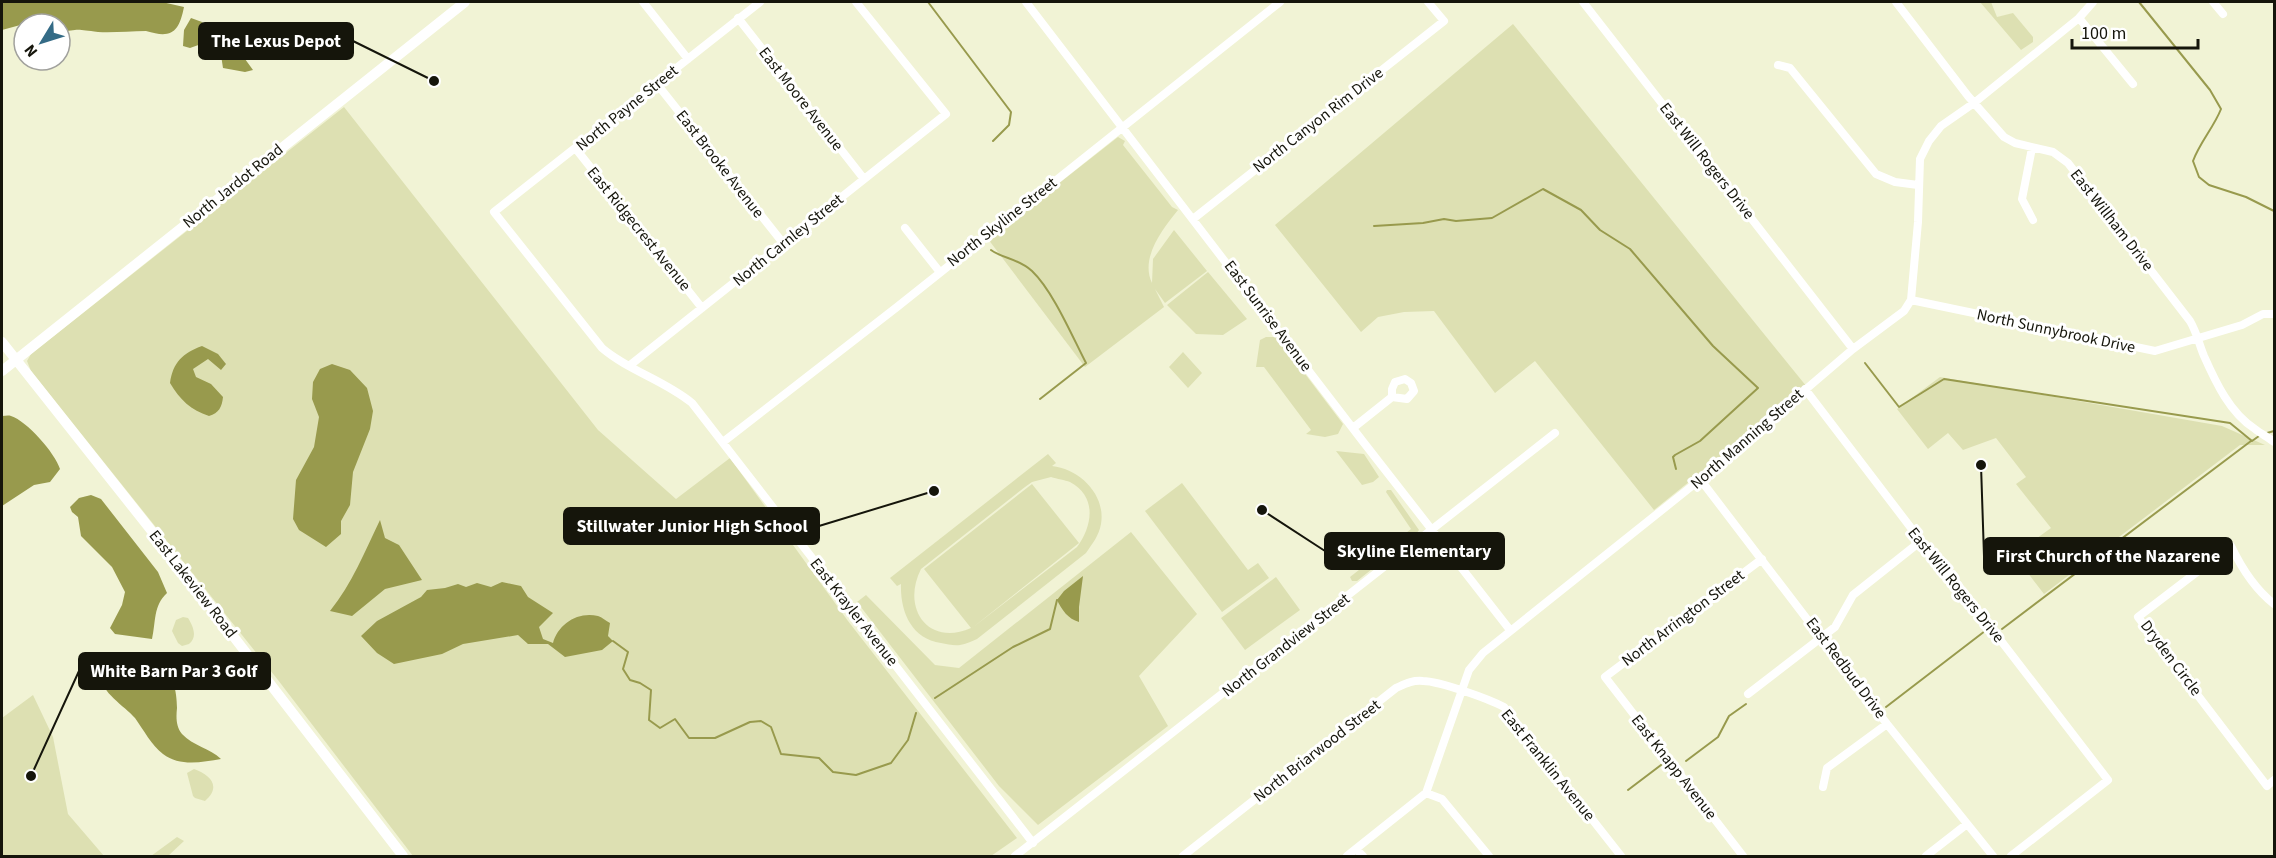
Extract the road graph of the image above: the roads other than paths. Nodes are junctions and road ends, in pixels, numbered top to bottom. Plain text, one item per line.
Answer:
1 (465, 2) edge
2 (643, 2) edge
3 (760, 2) edge
4 (872, 2) edge
5 (1026, 2) edge
6 (1280, 2) edge
7 (1428, 2) edge
8 (1583, 2) edge
9 (1896, 2) edge
10 (2093, 2) edge
11 (2213, 2) edge
12 (859, 5) edge
13 (2223, 14) dead end
14 (738, 18) junction
15 (2079, 18) junction
16 (688, 59) junction
17 (1778, 65) dead end
18 (657, 84) junction
19 (2133, 84) dead end
20 (1974, 103) junction
21 (1122, 126) junction
22 (2032, 148) junction
23 (576, 149) junction
24 (864, 179) junction
25 (1918, 185) junction
26 (494, 212) joint
27 (1193, 219) junction
28 (2033, 220) dead end
29 (905, 228) dead end
30 (783, 243) junction
31 (939, 271) junction
32 (1911, 300) junction
33 (702, 308) junction
34 (2274, 314) edge
35 (2199, 337) junction
36 (2, 342) edge
37 (1853, 349) junction
38 (16, 360) junction
39 (629, 366) junction
40 (2, 370) edge
41 (1805, 389) junction
42 (1392, 397) dead end
43 (1353, 428) junction
44 (1555, 433) dead end
45 (723, 442) junction
46 (2274, 442) edge
47 (1700, 479) junction
48 (1432, 530) junction
49 (1921, 541) junction
50 (1762, 559) junction
51 (2274, 604) edge
52 (1510, 630) junction
53 (1822, 636) junction
54 (1605, 677) joint
55 (1462, 692) junction
56 (1748, 694) dead end
57 (1887, 724) junction
58 (2274, 780) edge
59 (1823, 787) dead end
60 (1426, 793) junction
61 (1967, 824) junction
62 (1033, 843) junction
63 (1356, 849) junction
64 (403, 856) edge
65 (1015, 856) edge
66 (1183, 856) edge
67 (1347, 856) edge
68 (1363, 856) edge
69 (1489, 856) edge
70 (1621, 856) edge
71 (1743, 856) edge
72 (1926, 856) edge
73 (1993, 856) edge
74 (2011, 856) edge

1 - 38 street, North Jardot Road
2 - 16 street
3 - 14 street, North Payne Street
4 - 12 street
5 - 21 street, East Sunrise Avenue
6 - 21 street, North Skyline Street
7 - 27 street, North Canyon Rim Drive
8 - 37 street, East Will Rogers Drive
9 - 20 street, East Willham Drive
10 - 15 street
11 - 13 street
12 - 24 street, North Carnley Street
14 - 16 street, North Payne Street
14 - 24 street, East Moore Avenue
15 - 19 street
15 - 20 street
16 - 18 street, North Payne Street
17 - 25 street
18 - 23 street, North Payne Street
18 - 30 street, East Brooke Avenue
20 - 22 street, East Willham Drive
20 - 25 street
21 - 27 street, East Sunrise Avenue
21 - 31 street, North Skyline Street
22 - 28 street
22 - 35 street, East Willham Drive
23 - 26 street, North Payne Street
23 - 33 street, East Ridgecrest Avenue
24 - 30 street, North Carnley Street
25 - 32 street
26 - 39 street, East Krayler Avenue
27 - 43 street, East Sunrise Avenue
29 - 31 street
30 - 33 street, North Carnley Street
31 - 45 street, North Skyline Street
32 - 35 street, North Sunnybrook Drive
32 - 37 street, North Manning Street
33 - 39 street, North Carnley Street
34 - 35 street, North Sunnybrook Drive
35 - 46 street, East Willham Drive
36 - 38 street, East Lakeview Road
37 - 41 street, North Manning Street
38 - 40 street, North Jardot Road
38 - 64 street, East Lakeview Road
39 - 45 street, East Krayler Avenue
41 - 47 street, North Manning Street
41 - 49 street, East Will Rogers Drive
42 - 43 street
43 - 48 street, East Sunrise Avenue
44 - 48 street, North Grandview Street
45 - 62 street, East Krayler Avenue
47 - 50 street, East Redbud Drive
47 - 52 street, North Manning Street
48 - 52 street, East Sunrise Avenue
48 - 62 street, North Grandview Street
49 - 53 street
49 - 74 street, East Will Rogers Drive
50 - 53 street, East Redbud Drive
50 - 54 street, North Arrington Street
51 - 58 street, Dryden Circle
52 - 55 street, North Manning Street
53 - 56 street
53 - 57 street, East Redbud Drive
54 - 71 street, East Knapp Avenue
55 - 60 street, North Manning Street
55 - 66 street, North Briarwood Street
55 - 70 street, East Franklin Avenue
57 - 59 street
57 - 61 street, East Redbud Drive
60 - 63 street
60 - 69 street
61 - 72 street
61 - 73 street, East Redbud Drive
62 - 65 street, North Grandview Street
63 - 67 street
63 - 68 street

